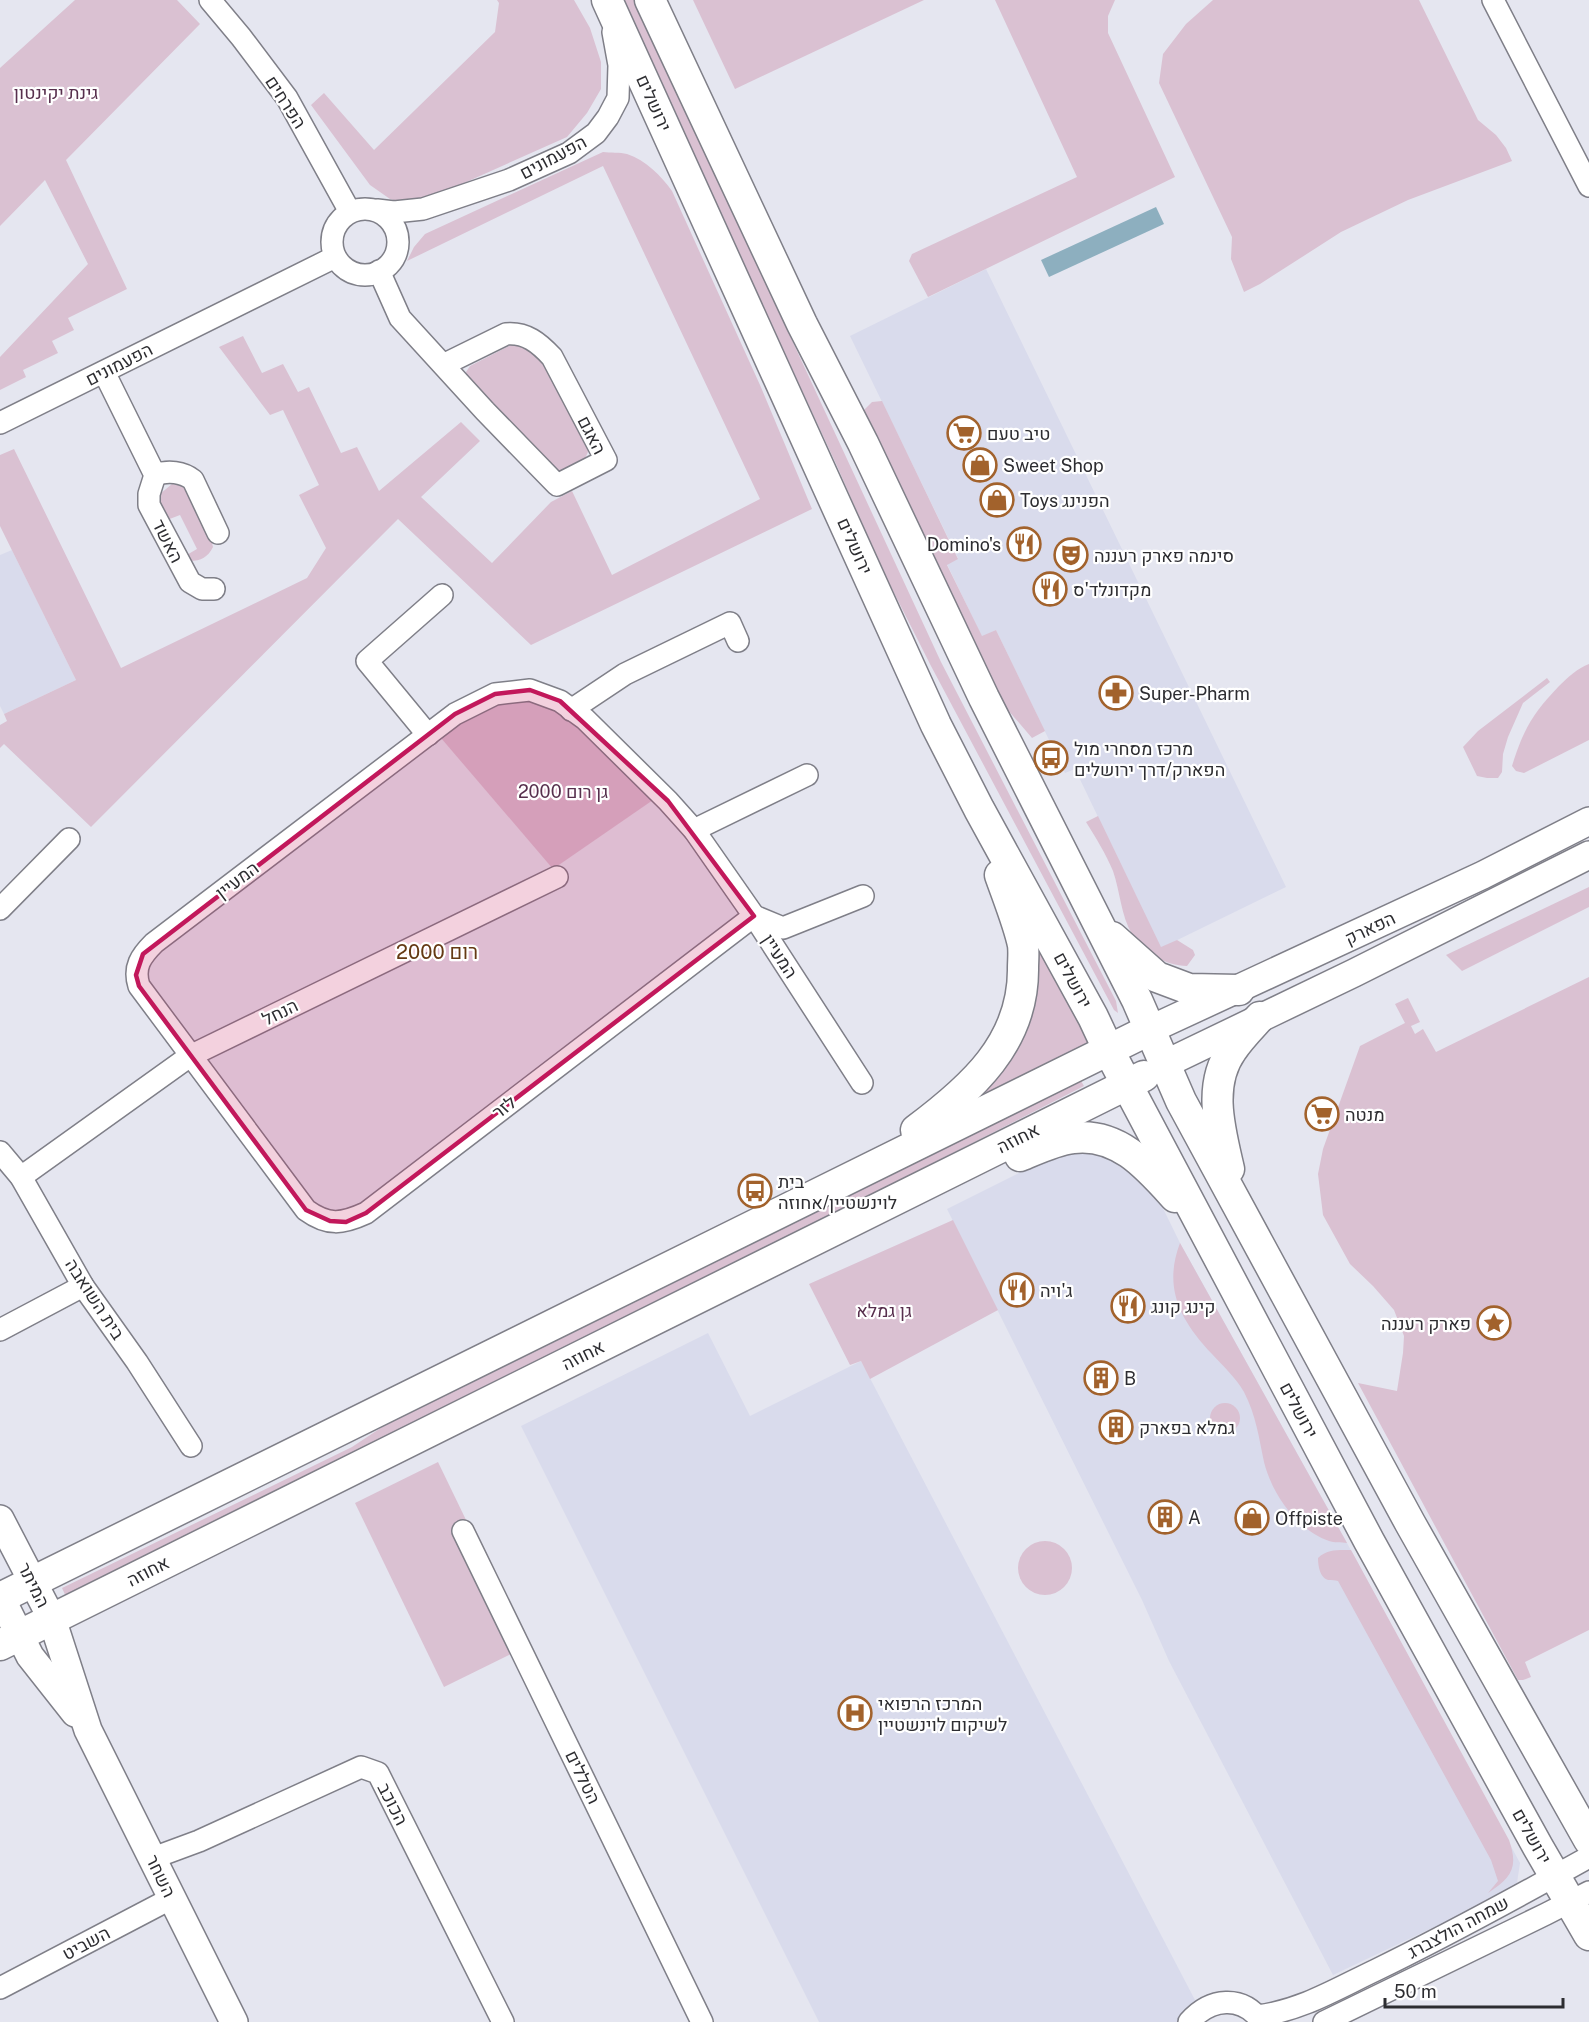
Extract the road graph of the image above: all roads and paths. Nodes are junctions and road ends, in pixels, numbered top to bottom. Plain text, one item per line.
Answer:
1 (210, 0) edge
2 (650, 0) edge
3 (1493, 0) edge
4 (608, 1) edge
5 (1589, 186) edge
6 (376, 210) junction
7 (350, 212) junction
8 (334, 257) junction
9 (379, 271) junction
10 (443, 365) junction
11 (104, 372) junction
12 (0, 423) edge
13 (155, 475) junction
14 (218, 533) dead end
15 (214, 589) dead end
16 (442, 596) dead end
17 (738, 641) dead end
18 (571, 710) junction
19 (428, 735) junction
20 (807, 775) dead end
21 (979, 809) junction
22 (1589, 821) edge
23 (694, 830) junction
24 (69, 839) dead end
25 (1589, 855) edge
26 (557, 878) dead end
27 (863, 896) dead end
28 (0, 909) edge
29 (754, 916) junction
30 (1100, 927) junction
31 (1239, 990) junction
32 (1260, 1017) junction
33 (1149, 1030) junction
34 (1108, 1049) junction
35 (190, 1056) junction
36 (1166, 1064) junction
37 (862, 1083) dead end
38 (1127, 1084) junction
39 (0, 1152) edge
40 (21, 1177) junction
41 (810, 1197) junction
42 (1237, 1204) junction
43 (843, 1225) junction
44 (1202, 1226) junction
45 (83, 1286) junction
46 (0, 1330) edge
47 (191, 1446) dead end
48 (0, 1519) edge
49 (463, 1532) dead end
50 (32, 1582) junction
51 (0, 1597) edge
52 (52, 1619) junction
53 (10, 1640) edge
54 (88, 1730) junction
55 (1589, 1840) edge
56 (1589, 1857) edge
57 (153, 1858) junction
58 (1555, 1876) junction
59 (1579, 1897) edge
60 (172, 1898) junction
61 (1589, 1935) edge
62 (0, 1988) edge
63 (1260, 2019) edge
64 (234, 2022) edge
65 (503, 2022) edge
66 (702, 2022) edge
67 (1189, 2022) edge
68 (1324, 2022) edge

1 - 7 street, הפרחים
2 - 30 main road
3 - 5 street
4 - 6 street, הפעמונים
4 - 21 main road, ירושלים
6 - 7 street
6 - 9 street
7 - 8 street
8 - 9 street
8 - 11 street, הפעמונים
9 - 10 street, האגם
10 - 10 street, האגם
11 - 12 street, הפעמונים
11 - 13 street
13 - 14 street
13 - 15 street, האשד
16 - 19 street
17 - 18 street
18 - 19 street, המעיין
18 - 23 street, המעיין
19 - 35 street, המעיין
20 - 23 street
21 - 34 main road, ירושלים
21 - 41 main road
22 - 31 street, הפארק
23 - 29 street, המעיין
24 - 28 street
25 - 32 street, הפארק
26 - 35 street, הנחל
27 - 29 street
29 - 35 street, לזר
29 - 37 street, המעיין
30 - 31 main road
30 - 33 main road
31 - 33 street, הפארק
32 - 36 street, הפארק
32 - 42 main road
33 - 34 main road, אחוזה
33 - 36 main road
34 - 38 main road, ירושלים
34 - 41 main road, אחוזה
35 - 40 street, הנחל
36 - 38 main road, אחוזה
36 - 42 main road
38 - 43 main road, אחוזה
38 - 44 main road, ירושלים
39 - 40 street, בית השואבה
40 - 45 street, בית השואבה
41 - 50 main road, אחוזה
42 - 55 main road
43 - 44 main road
43 - 52 main road, אחוזה
44 - 58 main road, ירושלים
45 - 46 street
45 - 47 street, בית השואבה
48 - 50 street, המיתר
49 - 66 street, הטללים
50 - 51 main road, אחוזה
50 - 52 street, המיתר
51 - 53 street, המיתר
52 - 53 main road, אחוזה
52 - 54 street, השחר
53 - 54 street, השחר
54 - 57 street, השחר
56 - 58 street, שמחה הולצברג
57 - 60 street, השחר
57 - 65 street, הכוכב
58 - 59 main road, ירושלים
58 - 63 street, שמחה הולצברג
59 - 61 main road, ירושלים
59 - 68 street, שמחה הולצברג
60 - 62 street, השביט
60 - 64 street, השחר
63 - 67 street

